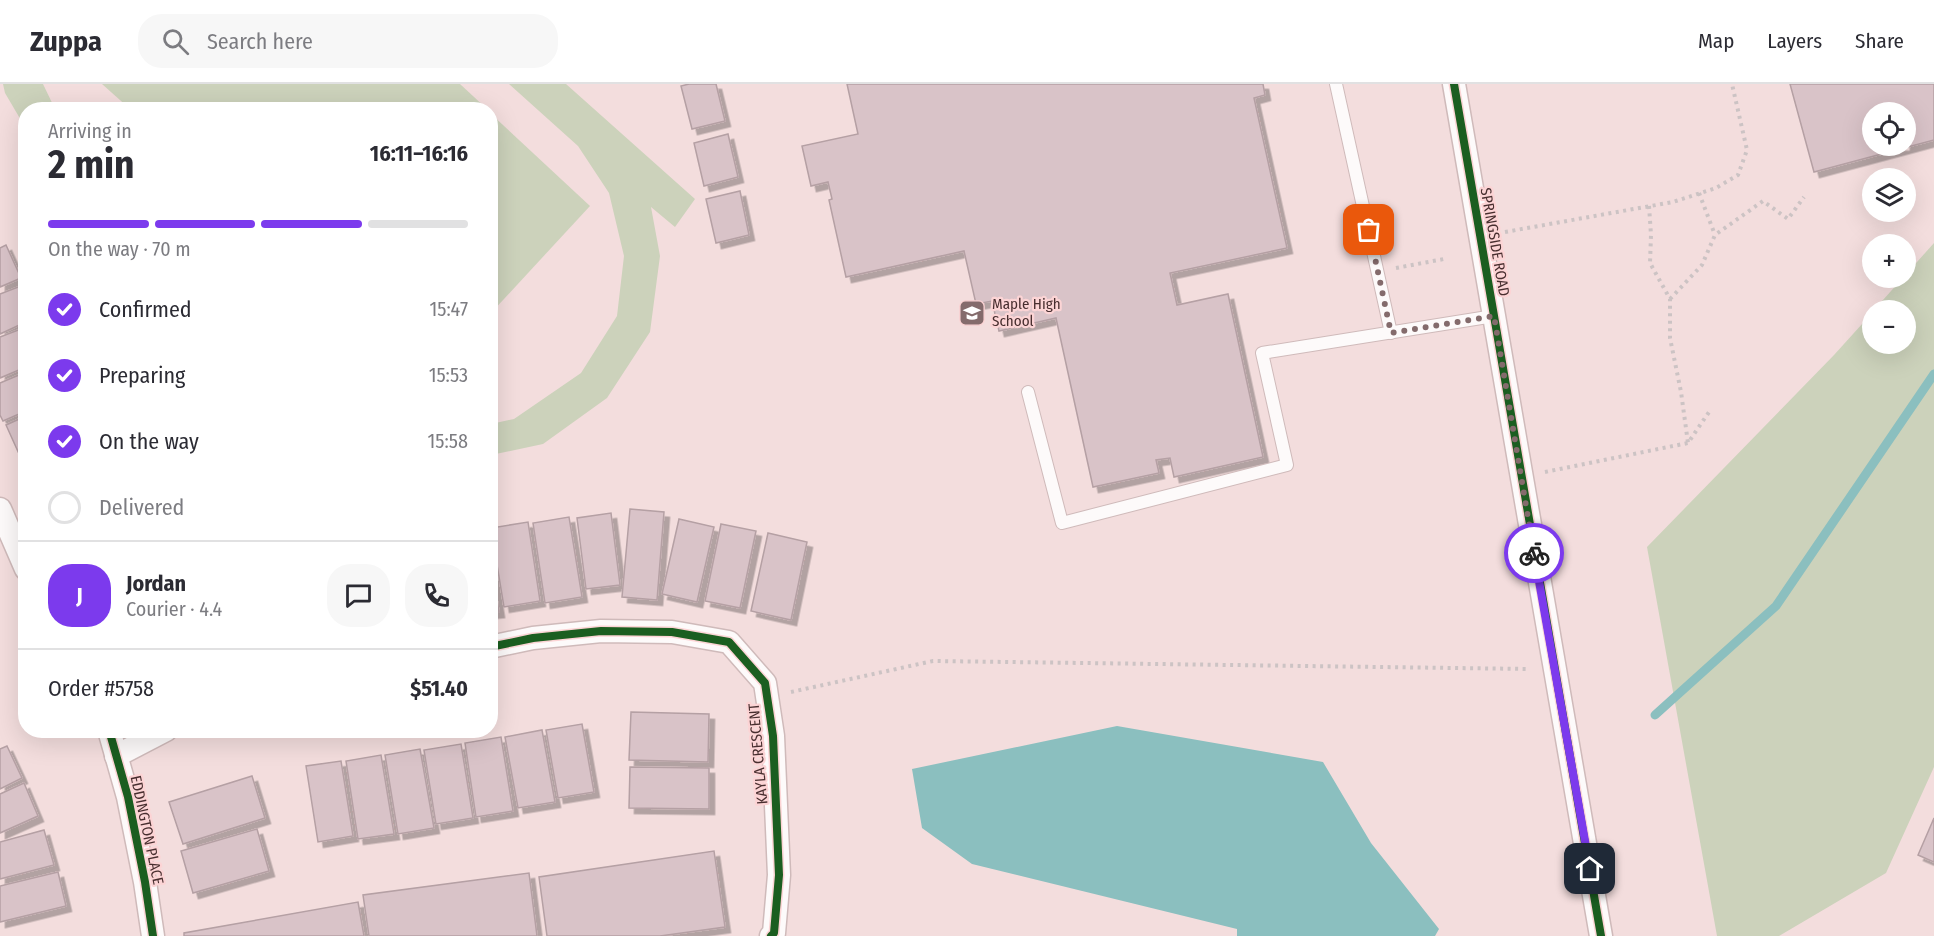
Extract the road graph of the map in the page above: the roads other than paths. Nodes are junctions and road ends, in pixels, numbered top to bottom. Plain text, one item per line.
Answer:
1 (1336, 84) edge
2 (1459, 85) edge
3 (1494, 316) junction
4 (1391, 333) junction
5 (1028, 392) dead end
6 (0, 509) edge
7 (18, 551) edge
8 (498, 645) edge
9 (111, 738) edge
10 (151, 738) edge
11 (116, 756) junction
12 (153, 936) edge
13 (771, 936) edge
14 (1601, 936) edge

1 - 4 lane
2 - 3 street, SPRINGSIDE ROAD
3 - 4 lane
3 - 14 street, SPRINGSIDE ROAD
4 - 5 lane
6 - 7 street
8 - 13 street, KAYLA CRESCENT
9 - 11 street, EDDINGTON PLACE
10 - 11 street
11 - 12 street, EDDINGTON PLACE

